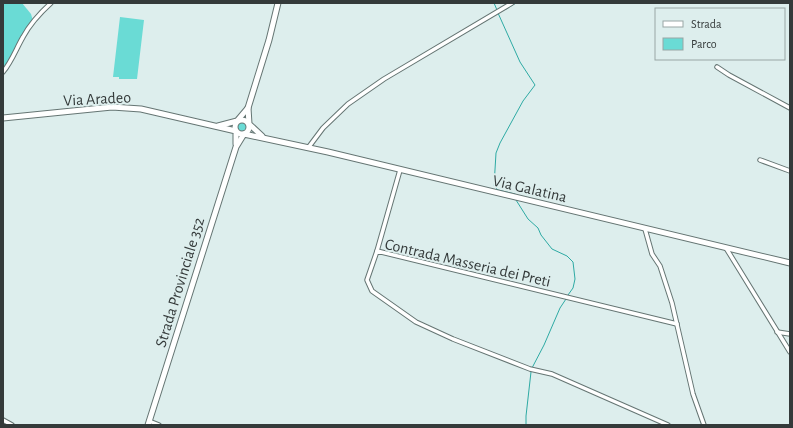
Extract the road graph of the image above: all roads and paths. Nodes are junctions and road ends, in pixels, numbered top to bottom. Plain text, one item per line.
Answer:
1 (51, 3) edge
2 (278, 3) edge
3 (512, 3) edge
4 (717, 67) dead end
5 (3, 72) edge
6 (249, 105) junction
7 (790, 108) edge
8 (3, 118) edge
9 (238, 121) junction
10 (248, 124) junction
11 (215, 126) junction
12 (236, 131) junction
13 (244, 134) junction
14 (264, 137) junction
15 (236, 147) junction
16 (308, 148) junction
17 (760, 160) dead end
18 (400, 170) junction
19 (790, 171) edge
20 (645, 229) junction
21 (726, 248) junction
22 (377, 251) junction
23 (790, 263) edge
24 (676, 324) junction
25 (777, 332) junction
26 (790, 334) edge
27 (790, 352) edge
28 (3, 420) edge
29 (149, 423) edge
30 (12, 425) edge
31 (159, 425) edge
32 (668, 425) edge
33 (704, 425) edge

1 - 5 street
2 - 6 main road
3 - 16 street
4 - 7 street
6 - 9 main road
6 - 10 main road
8 - 11 main road, Via Aradeo
9 - 10 main road
9 - 11 main road, Via Aradeo
9 - 12 main road
10 - 13 main road
10 - 14 main road, Via Galatina
11 - 12 main road, Via Aradeo
12 - 13 main road
12 - 15 main road, Strada Provinciale 352
13 - 14 main road, Via Galatina
13 - 15 main road, Strada Provinciale 352
14 - 16 main road, Via Galatina
15 - 29 main road, Strada Provinciale 352
16 - 18 main road, Via Galatina
17 - 19 street
18 - 20 main road, Via Galatina
18 - 22 street
20 - 21 main road, Via Galatina
20 - 24 street
21 - 23 main road, Via Galatina
21 - 25 street
22 - 24 street, Contrada Masseria dei Preti
22 - 32 street, Contrada Masseria dei Preti
24 - 33 street
25 - 26 street
25 - 27 street
28 - 30 street
29 - 31 street

